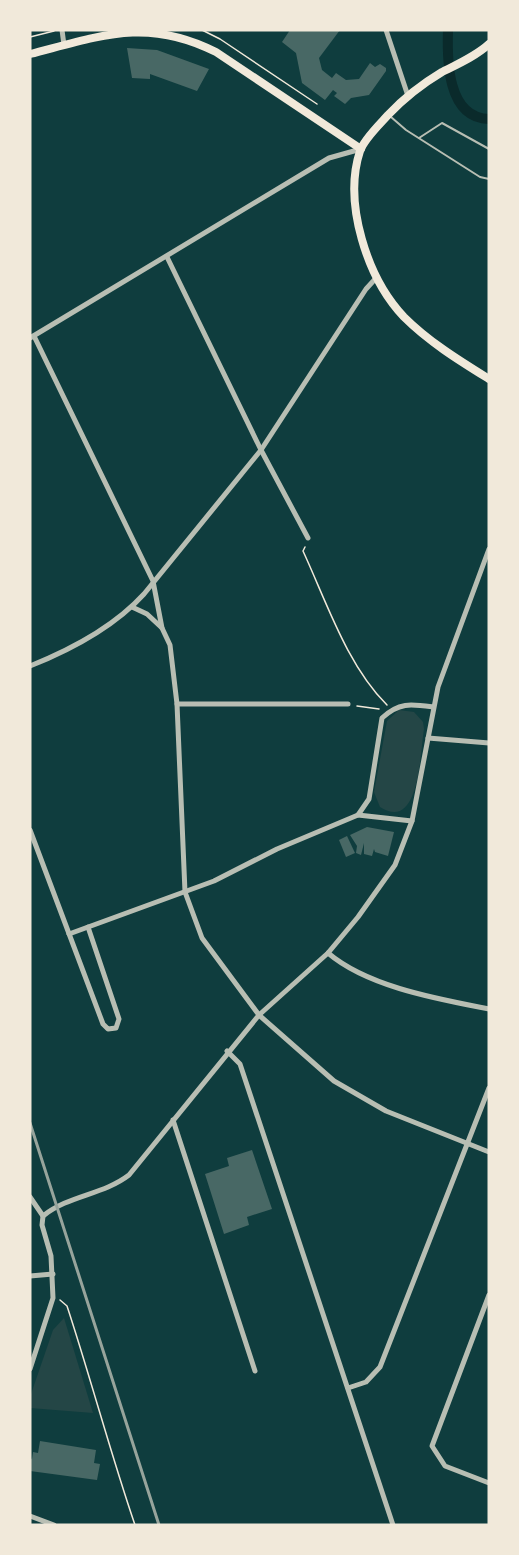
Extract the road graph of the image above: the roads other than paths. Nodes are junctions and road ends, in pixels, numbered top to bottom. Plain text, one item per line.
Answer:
1 (60, 30) edge
2 (386, 30) edge
3 (489, 44) edge
4 (64, 45) junction
5 (30, 54) edge
6 (408, 96) junction
7 (388, 115) junction
8 (419, 138) junction
9 (361, 149) junction
10 (489, 149) edge
11 (489, 179) edge
12 (166, 257) junction
13 (378, 277) junction
14 (32, 337) edge
15 (489, 380) edge
16 (261, 450) junction
17 (308, 538) road end
18 (489, 549) edge
19 (153, 581) junction
20 (132, 607) junction
21 (162, 628) junction
22 (30, 666) edge
23 (177, 704) junction
24 (348, 704) road end
25 (433, 707) junction
26 (428, 738) junction
27 (489, 743) edge
28 (358, 815) junction
29 (412, 821) junction
30 (30, 830) edge
31 (185, 891) junction
32 (88, 927) junction
33 (69, 934) junction
34 (328, 953) junction
35 (489, 1009) edge
36 (259, 1015) junction
37 (227, 1051) junction
38 (489, 1088) edge
39 (173, 1120) junction
40 (468, 1143) junction
41 (489, 1152) edge
42 (30, 1197) edge
43 (43, 1216) junction
44 (53, 1274) junction
45 (30, 1276) edge
46 (489, 1295) edge
47 (30, 1369) edge
48 (255, 1371) dead end
49 (348, 1388) junction
50 (489, 1483) edge
51 (30, 1516) edge
52 (54, 1525) edge
53 (393, 1525) edge

1 - 4 street
2 - 6 street
3 - 6 main road
4 - 5 main road
4 - 9 main road
6 - 7 main road
7 - 8 lane
7 - 9 main road
8 - 10 lane
8 - 11 lane
9 - 12 street
9 - 13 main road
12 - 14 street
12 - 16 street
13 - 15 main road
13 - 16 street
14 - 19 street
16 - 17 street
16 - 19 street
18 - 25 street
19 - 20 street
19 - 21 street
20 - 21 street
20 - 22 street
21 - 23 street
23 - 24 street
23 - 31 street
25 - 26 street
25 - 28 street
26 - 27 street
26 - 29 street
28 - 29 street
28 - 31 street
29 - 34 street
30 - 33 street
31 - 32 street
31 - 36 street
32 - 33 street
32 - 33 street
34 - 35 street
34 - 36 street
36 - 37 street
36 - 40 street
37 - 39 street
37 - 49 street
38 - 40 street
39 - 43 street
39 - 48 street
40 - 41 street
40 - 49 street
42 - 43 street
43 - 44 street
44 - 45 street
44 - 47 street
46 - 50 street
49 - 53 street
51 - 52 street

